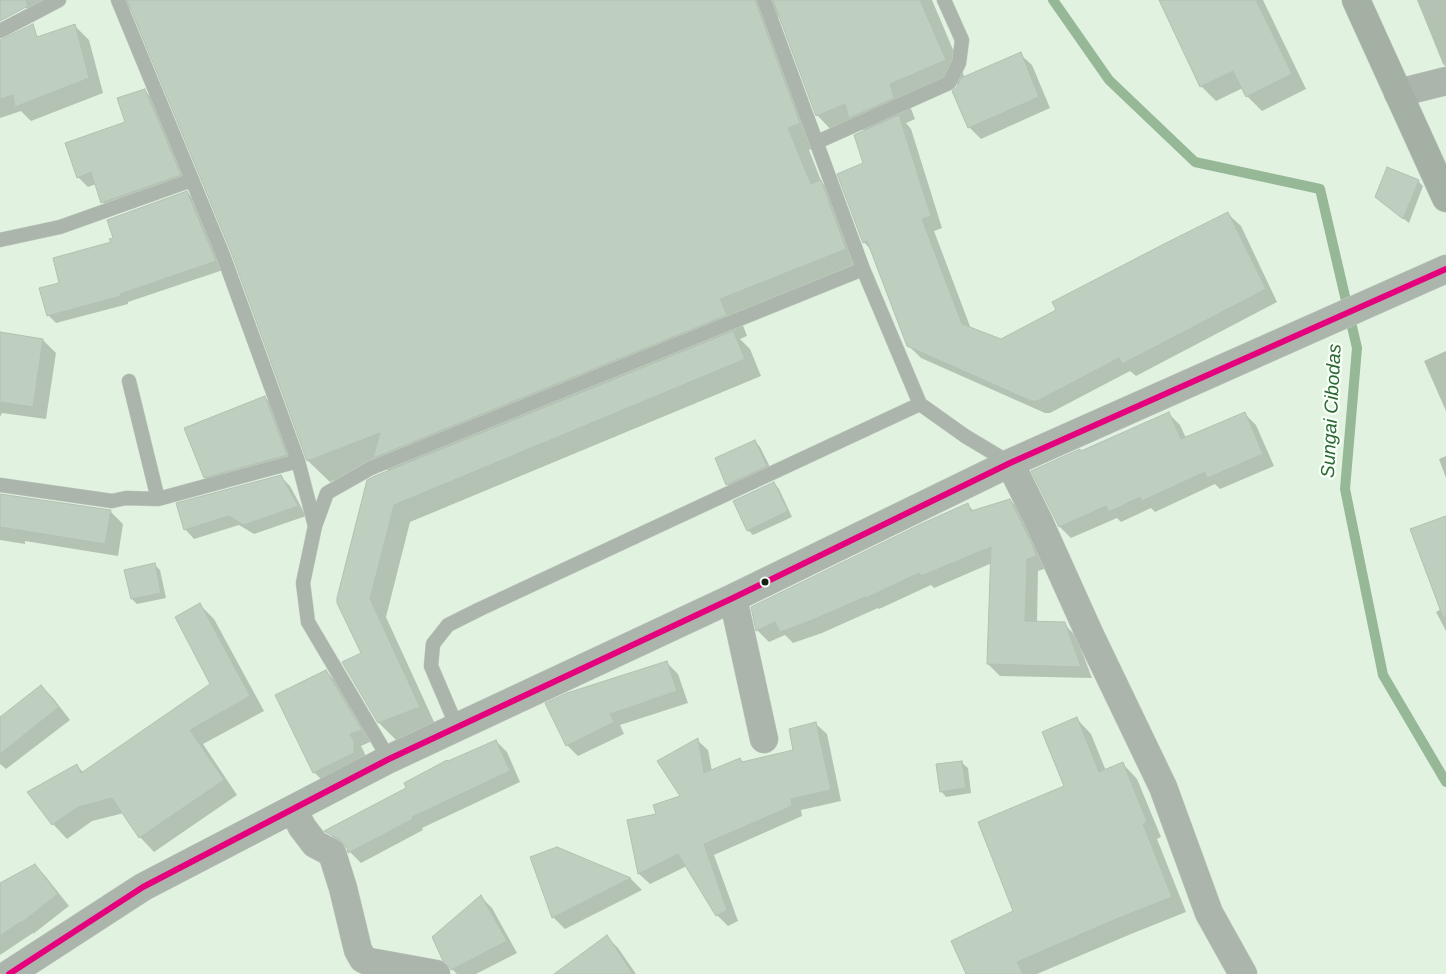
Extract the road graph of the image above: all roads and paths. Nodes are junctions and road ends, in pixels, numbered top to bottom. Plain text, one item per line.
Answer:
1 (58, 0) edge
2 (118, 0) edge
3 (764, 0) edge
4 (944, 0) edge
5 (1356, 0) edge
6 (0, 31) edge
7 (1446, 80) edge
8 (1398, 93) junction
9 (817, 142) junction
10 (192, 180) junction
11 (1446, 198) edge
12 (0, 240) edge
13 (863, 269) junction
14 (1446, 269) edge
15 (129, 382) dead end
16 (920, 404) junction
17 (298, 461) junction
18 (1010, 463) junction
19 (0, 485) edge
20 (158, 499) junction
21 (314, 526) junction
22 (733, 598) junction
23 (457, 727) junction
24 (764, 738) dead end
25 (389, 759) junction
26 (293, 809) junction
27 (10, 974) edge
28 (436, 974) edge
29 (1242, 974) edge

1 - 6 lane
2 - 10 lane
3 - 9 lane
4 - 9 lane
5 - 8 highway
7 - 8 street
8 - 11 highway
9 - 13 lane
10 - 12 lane
10 - 17 lane
13 - 16 lane
13 - 21 lane
14 - 18 street
15 - 20 lane
16 - 18 lane
16 - 23 lane
17 - 20 lane
17 - 21 lane
18 - 22 street
18 - 29 street
19 - 20 lane
21 - 25 lane
22 - 23 street
22 - 24 street
23 - 25 street
25 - 26 street
26 - 27 street
26 - 28 street

